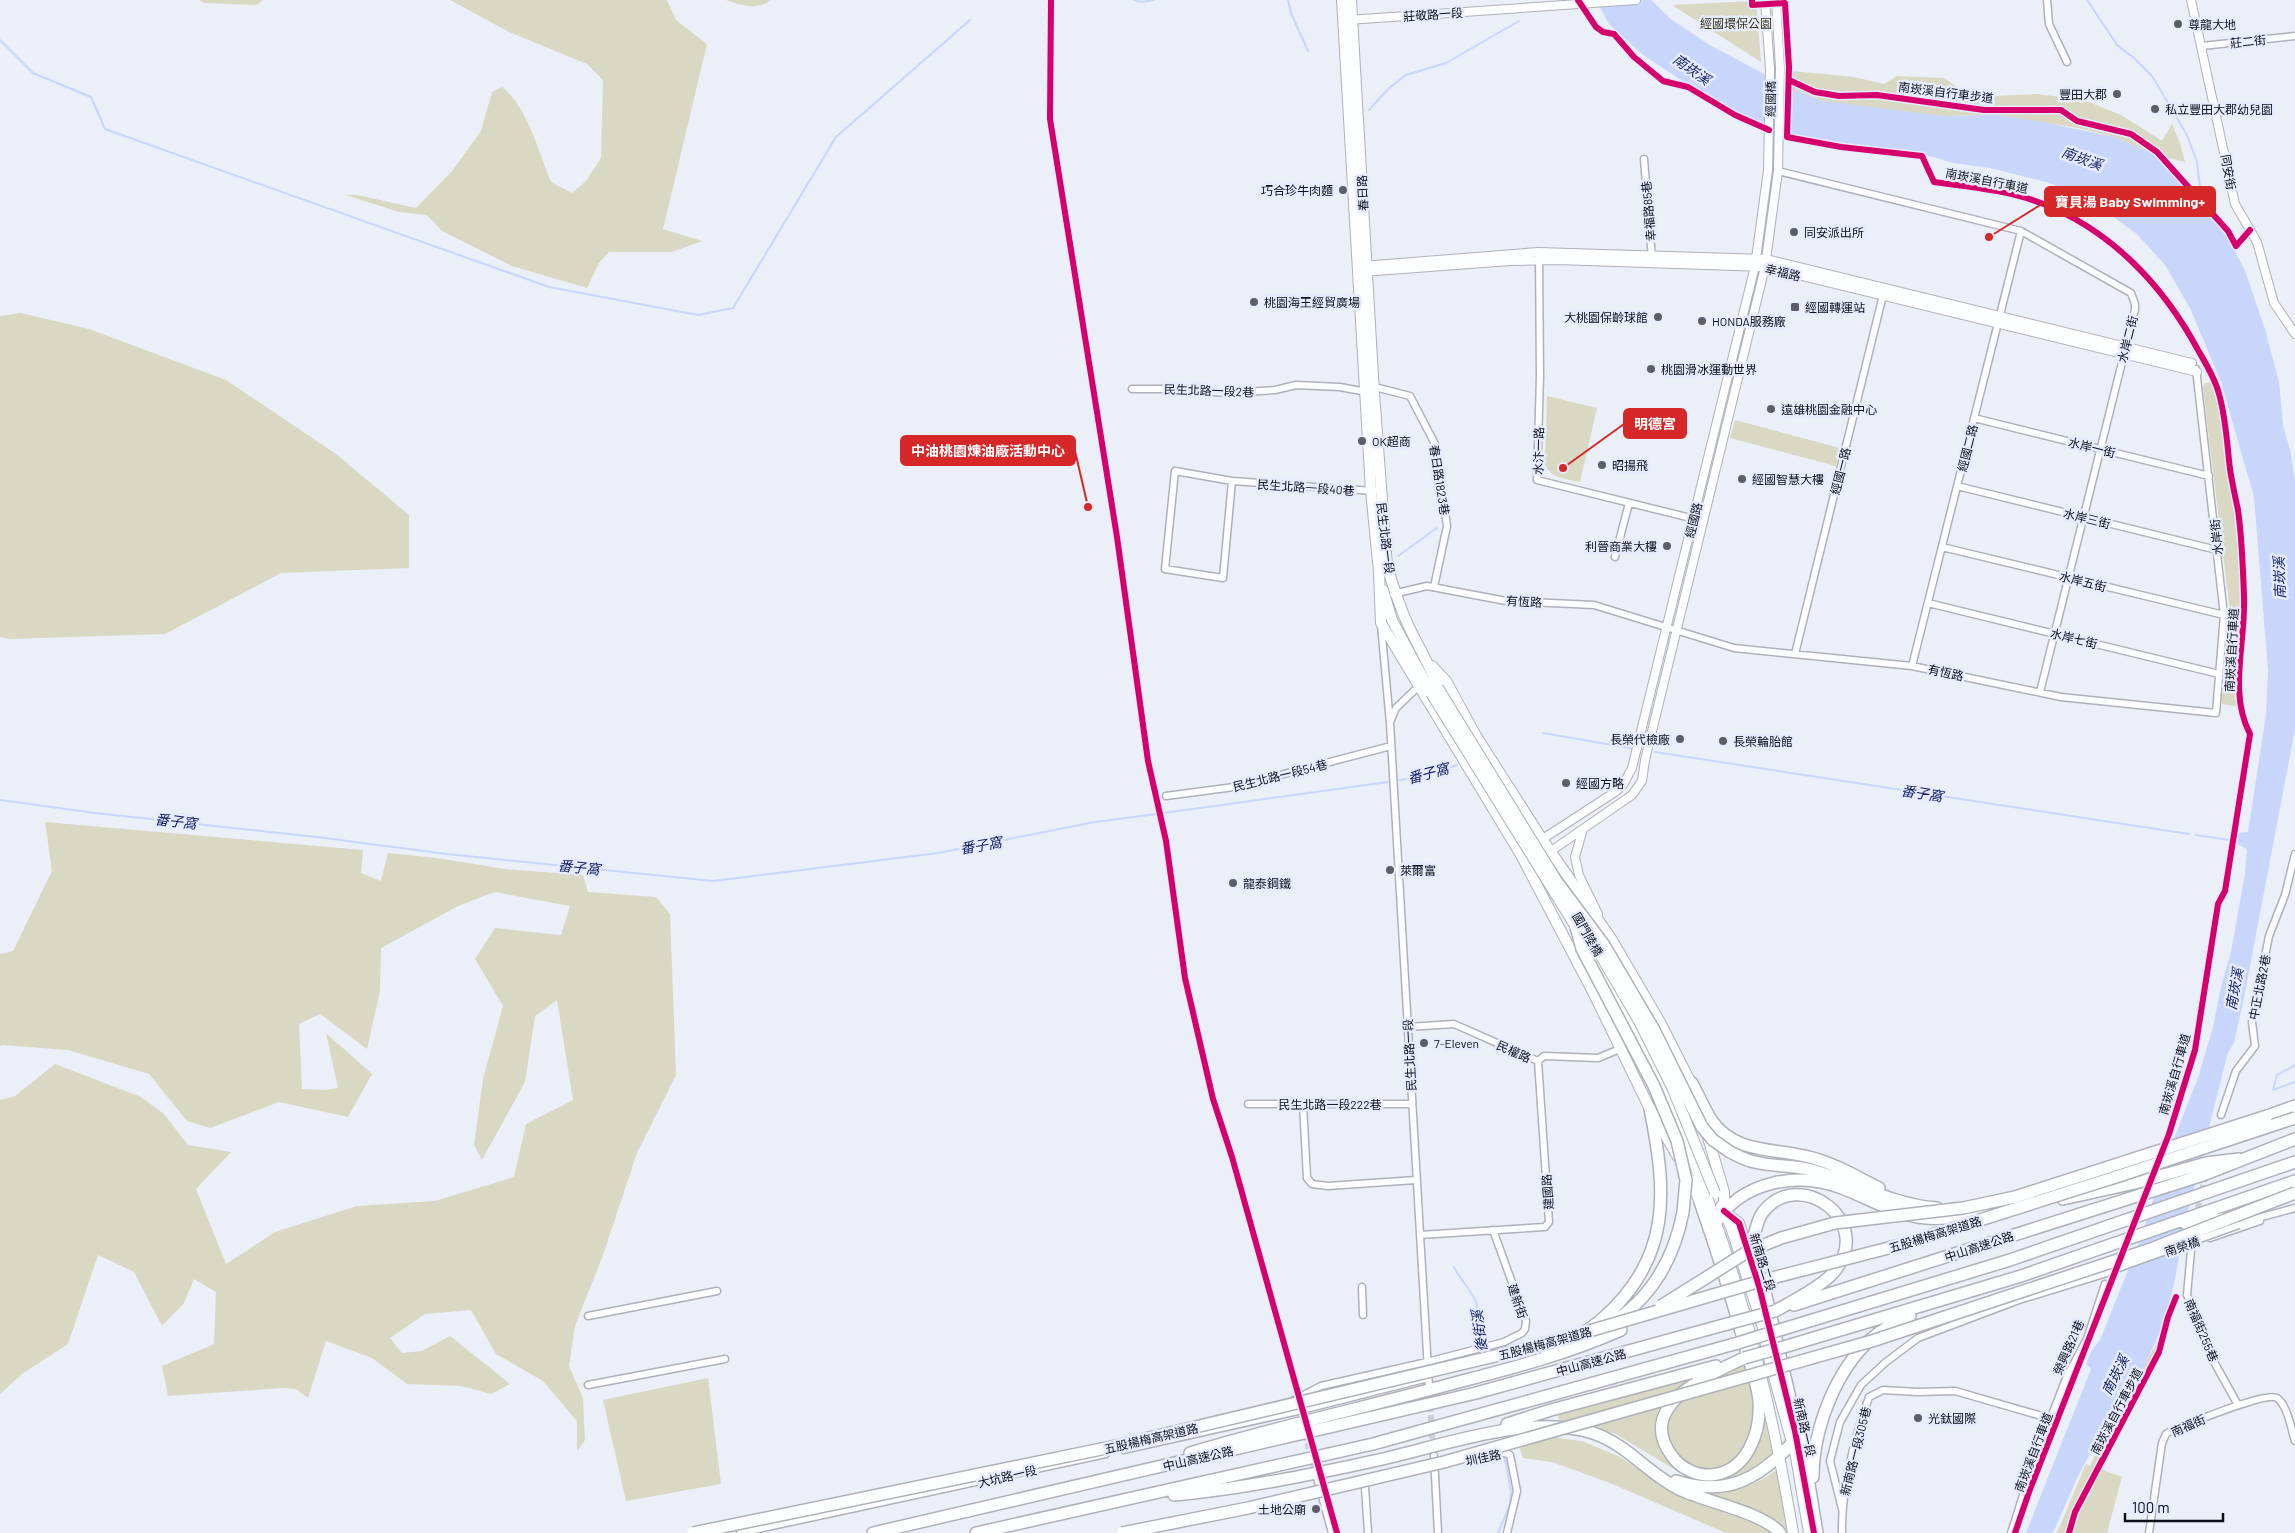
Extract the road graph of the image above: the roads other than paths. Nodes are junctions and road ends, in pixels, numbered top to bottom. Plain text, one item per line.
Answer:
1 (1342, 0) edge
2 (1351, 0) edge
3 (1636, 0) edge
4 (1765, 0) edge
5 (1776, 0) edge
6 (2047, 0) edge
7 (2191, 0) edge
8 (1348, 20) junction
9 (2295, 36) edge
10 (2202, 46) junction
11 (2067, 62) dead end
12 (1769, 130) joint
13 (1779, 134) joint
14 (1644, 159) dead end
15 (1778, 171) junction
16 (2022, 231) junction
17 (1539, 256) junction
18 (1652, 259) junction
19 (1756, 262) junction
20 (1766, 263) junction
21 (1362, 269) junction
22 (1884, 292) junction
23 (1999, 319) junction
24 (2295, 334) edge
25 (2126, 345) junction
26 (2124, 354) junction
27 (2192, 363) joint
28 (2197, 372) junction
29 (1132, 389) dead end
30 (1369, 389) junction
31 (1974, 418) junction
32 (2100, 449) junction
33 (2209, 476) junction
34 (1232, 481) junction
35 (1957, 486) junction
36 (1376, 492) junction
37 (1629, 503) junction
38 (2083, 517) junction
39 (1693, 519) junction
40 (1703, 521) junction
41 (1942, 547) junction
42 (2217, 550) junction
43 (1615, 557) dead end
44 (2069, 577) junction
45 (1434, 587) junction
46 (1386, 595) junction
47 (1928, 603) junction
48 (2224, 614) junction
49 (1405, 616) junction
50 (1392, 620) junction
51 (1381, 623) junction
52 (1667, 627) junction
53 (1676, 630) junction
54 (2055, 634) junction
55 (1795, 654) junction
56 (1429, 663) junction
57 (1912, 666) junction
58 (2219, 674) junction
59 (1421, 684) junction
60 (1434, 691) junction
61 (2040, 692) junction
62 (2216, 713) joint
63 (1390, 723) junction
64 (1391, 746) junction
65 (1166, 796) dead end
66 (1584, 828) junction
67 (1542, 839) junction
68 (1551, 851) junction
69 (2295, 854) edge
70 (1521, 855) junction
71 (1560, 886) junction
72 (1576, 927) junction
73 (1612, 940) junction
74 (1408, 1027) junction
75 (1620, 1049) junction
76 (1538, 1061) junction
77 (1692, 1083) junction
78 (1248, 1104) dead end
79 (1303, 1104) junction
80 (1412, 1104) junction
81 (2295, 1106) edge
82 (1650, 1109) junction
83 (2221, 1115) dead end
84 (2295, 1118) edge
85 (2295, 1139) edge
86 (2239, 1159) junction
87 (2295, 1162) edge
88 (1416, 1180) junction
89 (2295, 1181) edge
90 (2295, 1194) edge
91 (1707, 1197) junction
92 (1914, 1206) junction
93 (2295, 1208) edge
94 (1950, 1209) junction
95 (1724, 1211) junction
96 (1996, 1211) junction
97 (2284, 1212) junction
98 (2193, 1220) junction
99 (1716, 1222) junction
100 (1493, 1230) junction
101 (1420, 1235) junction
102 (2105, 1284) dead end
103 (1362, 1287) dead end
104 (716, 1291) dead end
105 (1951, 1298) junction
106 (1775, 1311) junction
107 (588, 1316) dead end
108 (1363, 1316) dead end
109 (1766, 1328) junction
110 (1744, 1358) junction
111 (725, 1359) dead end
112 (1428, 1362) junction
113 (1534, 1362) junction
114 (1428, 1378) junction
115 (588, 1385) dead end
116 (1429, 1387) tunnel mouth
117 (1295, 1400) junction
118 (2238, 1405) junction
119 (1299, 1414) junction
120 (1273, 1416) junction
121 (2052, 1419) junction
122 (1481, 1436) junction
123 (2295, 1441) edge
124 (1792, 1443) junction
125 (1434, 1456) tunnel mouth
126 (1781, 1456) junction
127 (1435, 1468) junction
128 (1650, 1469) junction
129 (1317, 1478) tunnel mouth
130 (1081, 1485) junction
131 (1366, 1487) dead end
132 (1127, 1499) junction
133 (1842, 1509) junction
134 (693, 1533) edge
135 (740, 1533) edge
136 (873, 1533) edge
137 (976, 1533) edge
138 (1122, 1533) edge
139 (1332, 1533) edge
140 (1368, 1533) edge
141 (1438, 1533) edge
142 (1507, 1533) edge
143 (1780, 1533) edge
144 (1794, 1533) edge
145 (1809, 1533) edge
146 (1817, 1533) edge
147 (1842, 1533) edge
148 (2011, 1533) edge
149 (2149, 1533) edge

1 - 8 main road, 春日路
2 - 8 main road, 春日路
3 - 8 street, 莊敬路一段
4 - 12 street, 經國橋
5 - 13 street, 經國橋
6 - 11 street
7 - 10 street, 同安街
8 - 21 main road, 春日路
9 - 10 street, 莊二街
10 - 24 street, 同安街
12 - 19 street, 經國路
13 - 15 street, 經國路
14 - 18 street, 幸福路85巷
15 - 16 street, 水岸二街
15 - 20 street, 經國路
16 - 23 street, 經國二路
16 - 25 street, 水岸二街
17 - 18 street, 幸福路
17 - 21 street, 幸福路
17 - 37 street, 水汴一路
18 - 19 street, 幸福路
19 - 20 street, 幸福路
19 - 39 street, 經國路
20 - 22 street, 幸福路
20 - 40 street, 經國路
21 - 30 main road, 春日路
22 - 23 street, 幸福路
22 - 55 street, 經國一路
23 - 25 street, 幸福路
23 - 26 street, 幸福路
23 - 31 street, 經國二路
25 - 26 street, 水岸二街
25 - 27 street, 幸福路
26 - 28 street, 幸福路
26 - 32 street, 水岸二街
27 - 28 street, 水岸街
28 - 33 street, 水岸街
29 - 30 street, 民生北路一段2巷
30 - 36 main road, 民生北路一段
30 - 45 street, 春日路1823巷
31 - 32 street, 水岸一街
31 - 35 street, 經國二路
32 - 33 street, 水岸一街
32 - 38 street, 水岸二街
33 - 42 street, 水岸街
34 - 34 street, 民生北路一段40巷
34 - 36 street, 民生北路一段40巷
35 - 38 street, 水岸三街
35 - 41 street, 經國二路
36 - 46 main road, 民生北路一段
36 - 46 main road, 民生北路一段
37 - 39 street, 水汴一路
37 - 43 street
38 - 42 street, 水岸三街
38 - 44 street, 水岸二街
39 - 40 street, 水汴一路
39 - 52 street, 經國路
40 - 53 street, 經國路
41 - 44 street, 水岸五街
41 - 47 street, 經國二路
42 - 48 street, 水岸街
44 - 48 street, 水岸五街
44 - 54 street, 水岸二街
45 - 46 street, 有恆路
45 - 52 street, 有恆路
46 - 49 main road, 民生北路一段
46 - 50 main road
46 - 51 main road
47 - 54 street, 水岸七街
47 - 57 street, 經國二路
48 - 58 street, 水岸街
49 - 50 main road
49 - 56 main road, 民生北路一段
50 - 51 main road
50 - 59 main road
51 - 59 main road
51 - 63 street, 民生北路一段
52 - 53 street, 有恆路
52 - 67 street, 經國路
53 - 55 street, 有恆路
53 - 66 street, 經國路
54 - 58 street, 水岸七街
54 - 61 street, 水岸二街
55 - 57 street, 有恆路
56 - 59 street
56 - 60 main road
56 - 67 main road
57 - 61 street, 有恆路
58 - 62 street, 水岸街
59 - 60 main road
59 - 63 street
59 - 70 main road
60 - 71 main road, 國門陸橋, bridge
60 - 72 main road, 國門陸橋, bridge
61 - 62 street, 有恆路
63 - 64 street, 民生北路一段
64 - 65 street, 民生北路一段54巷
64 - 74 street, 民生北路一段
66 - 68 street, 經國路
66 - 73 street
67 - 68 main road
67 - 70 street, 經國路
68 - 73 main road
69 - 83 street, 中正北路2巷
70 - 75 main road
71 - 91 main road, 國門陸橋, bridge
71 - 92 highway, bridge
72 - 91 main road, 國門陸橋, bridge
72 - 113 highway, bridge
73 - 77 main road
74 - 76 street, 民權路
74 - 80 street, 民生北路一段
75 - 76 street, 民權路
75 - 82 main road
76 - 100 street, 建國路
77 - 92 highway
77 - 95 main road
78 - 79 street, 民生北路一段222巷
79 - 80 street, 民生北路一段222巷
79 - 88 street
80 - 88 street, 民生北路一段
81 - 94 highway, bridge
82 - 91 main road
82 - 113 highway
84 - 134 highway, 五股楊梅高架道路, bridge
85 - 86 highway, 中山高速公路
86 - 96 highway
86 - 106 highway, 中山高速公路
87 - 132 highway, 中山高速公路, bridge
88 - 101 street, 民生北路一段
89 - 98 highway
90 - 98 highway
90 - 138 highway, bridge
91 - 95 main road
91 - 99 main road
91 - 110 highway
92 - 94 highway
93 - 97 street, 南福街255巷
94 - 96 highway
94 - 113 highway, bridge
95 - 96 highway
95 - 99 highway
95 - 109 main road, 新南路二段
95 - 109 main road, 新南路二段
97 - 118 street, 南福街255巷
97 - 133 street, 南榮橋, bridge
98 - 105 highway
99 - 126 main road
100 - 101 street, 建國路
100 - 112 street, 建新街
101 - 112 street, 民生北路一段
102 - 121 street, 榮興路21巷
103 - 108 street
104 - 107 street
105 - 110 highway, bridge
105 - 146 highway
106 - 130 highway, 中山高速公路, bridge
106 - 146 highway
109 - 124 main road, 新南路一段
109 - 146 main road, 新南路一段
110 - 122 highway
111 - 115 street
112 - 114 street, 民生北路一段
112 - 117 street, 大坑路一段
113 - 130 highway
114 - 116 street, 民生北路一段
114 - 119 street, 大坑路一段
117 - 119 street
117 - 120 street, 大坑路一段
118 - 123 street, 南福街
118 - 149 street, 南福街
119 - 120 street, 大坑路一段
120 - 135 street, 大坑路一段
121 - 133 street, 新南路一段305巷
121 - 148 street, 榮興路21巷
122 - 128 highway
122 - 132 highway
124 - 126 highway
124 - 145 main road, 新南路一段
125 - 127 street
126 - 128 highway
126 - 144 main road
127 - 141 street
127 - 142 street, 圳佳路
128 - 143 highway
129 - 139 street
130 - 136 highway, 中山高速公路
131 - 140 street
132 - 137 highway, 中山高速公路
133 - 147 street, 新南路一段305巷

